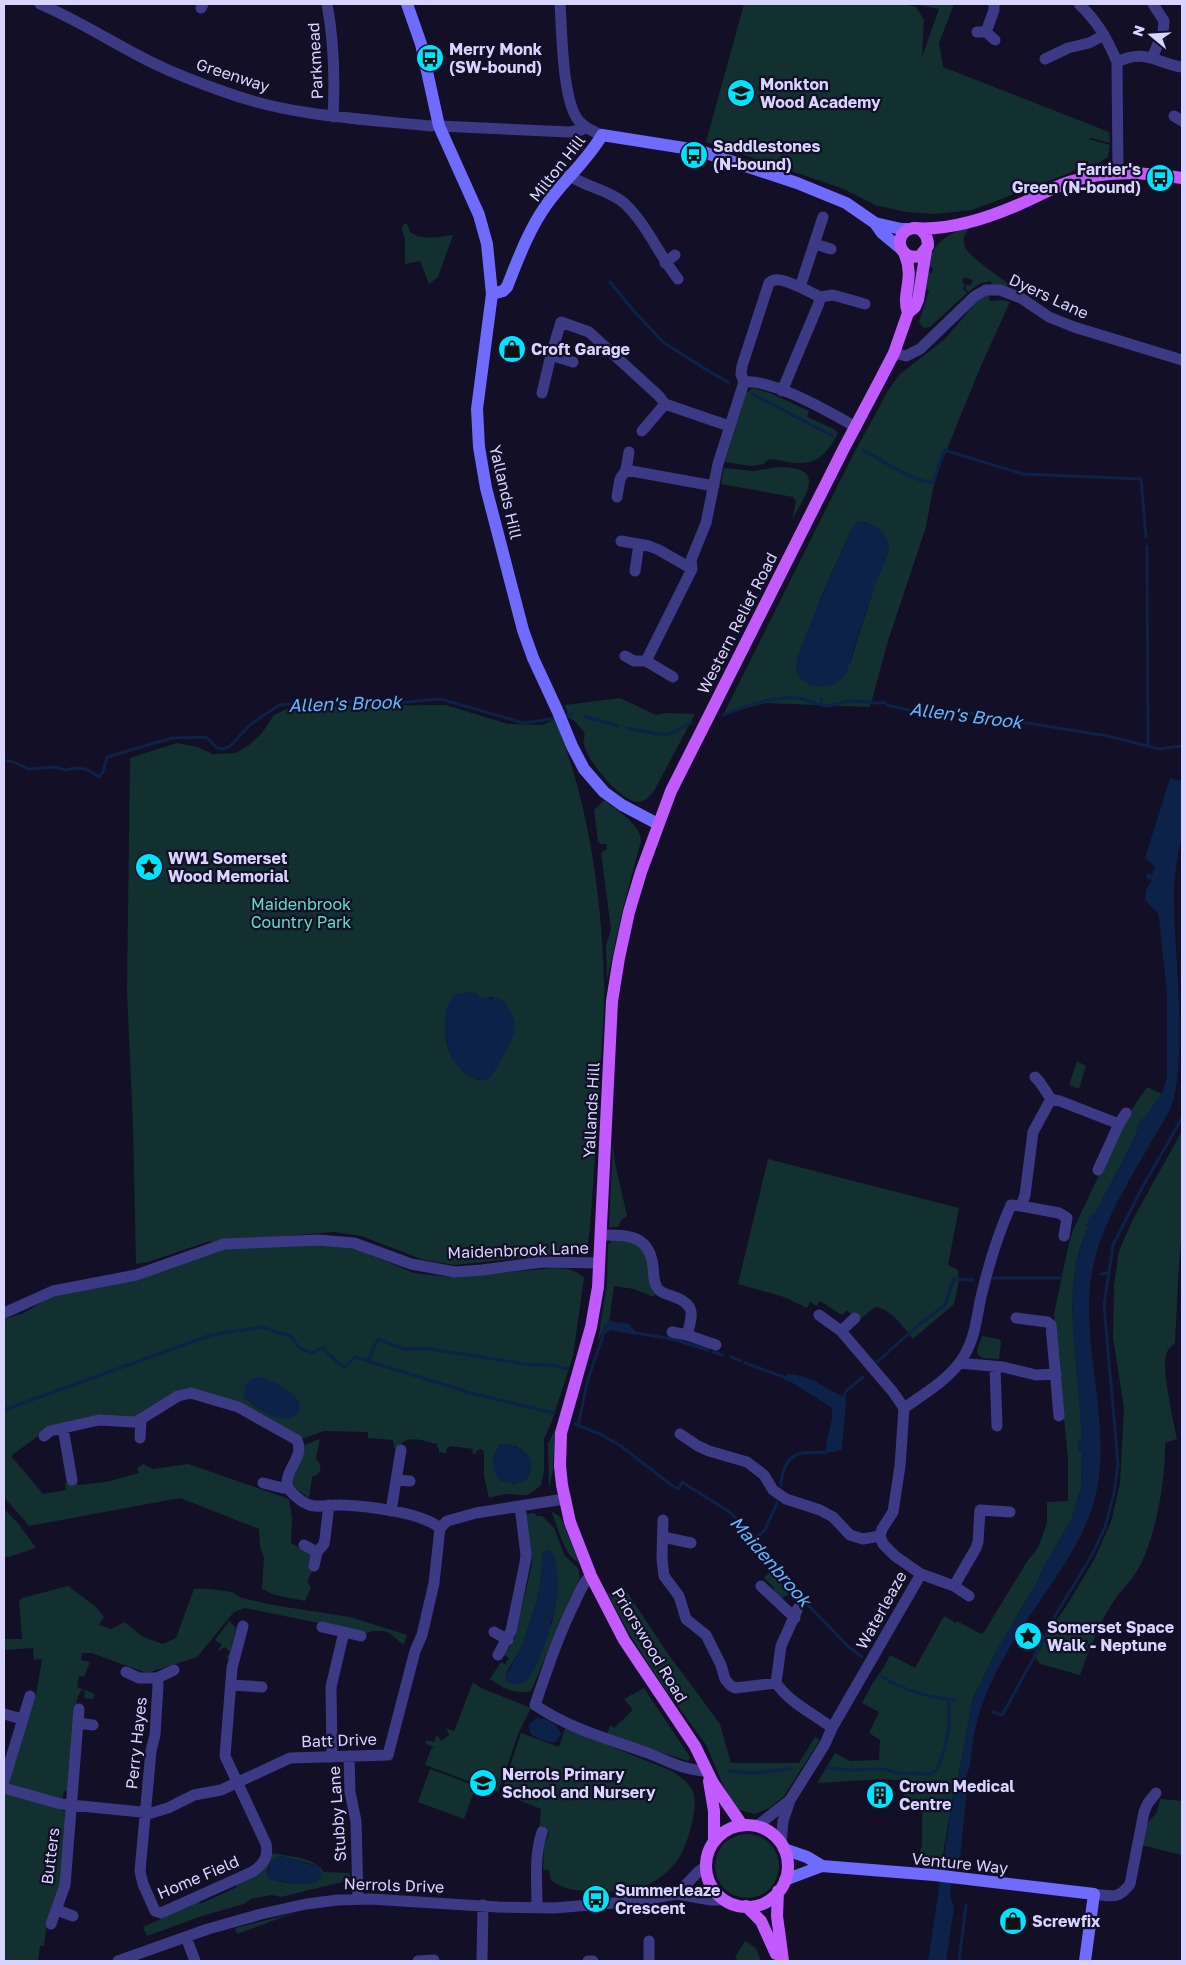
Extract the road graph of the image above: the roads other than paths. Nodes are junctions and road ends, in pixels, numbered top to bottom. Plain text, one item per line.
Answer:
1 (40, 4) edge
2 (327, 4) edge
3 (407, 4) edge
4 (560, 4) edge
5 (994, 4) edge
6 (1079, 4) edge
7 (1153, 4) edge
8 (986, 35) dead end
9 (1104, 35) junction
10 (1152, 58) junction
11 (1045, 59) dead end
12 (1117, 62) junction
13 (1182, 67) edge
14 (333, 116) junction
15 (440, 126) junction
16 (586, 127) junction
17 (602, 135) junction
18 (1118, 173) junction
19 (569, 175) junction
20 (1182, 178) edge
21 (823, 218) dead end
22 (875, 223) junction
23 (950, 226) junction
24 (913, 228) junction
25 (815, 244) junction
26 (927, 248) junction
27 (831, 249) dead end
28 (902, 251) junction
29 (676, 256) dead end
30 (665, 263) junction
31 (678, 279) dead end
32 (800, 287) junction
33 (492, 294) junction
34 (820, 297) junction
35 (865, 304) dead end
36 (908, 313) junction
37 (894, 353) junction
38 (551, 354) junction
39 (1182, 360) edge
40 (573, 362) dead end
41 (744, 382) junction
42 (782, 391) junction
43 (542, 393) dead end
44 (665, 404) junction
45 (729, 426) junction
46 (856, 427) junction
47 (642, 431) dead end
48 (629, 452) dead end
49 (626, 470) junction
50 (714, 486) junction
51 (617, 497) dead end
52 (621, 541) dead end
53 (639, 544) junction
54 (692, 569) junction
55 (635, 571) dead end
56 (625, 656) dead end
57 (646, 660) junction
58 (673, 676) dead end
59 (658, 824) junction
60 (619, 958) joint
61 (1035, 1078) dead end
62 (1051, 1100) junction
63 (1126, 1113) dead end
64 (1119, 1124) junction
65 (1098, 1170) dead end
66 (1021, 1206) junction
67 (1078, 1211) dead end
68 (1067, 1218) junction
69 (601, 1235) junction
70 (1064, 1236) dead end
71 (599, 1263) junction
72 (4, 1313) edge
73 (819, 1314) dead end
74 (855, 1318) dead end
75 (1016, 1318) dead end
76 (672, 1332) dead end
77 (841, 1332) junction
78 (687, 1336) junction
79 (716, 1345) dead end
80 (959, 1363) junction
81 (995, 1366) junction
82 (1056, 1374) junction
83 (904, 1408) junction
84 (1059, 1416) dead end
85 (141, 1420) junction
86 (997, 1426) dead end
87 (63, 1428) junction
88 (680, 1434) dead end
89 (44, 1436) dead end
90 (140, 1438) dead end
91 (401, 1450) dead end
92 (72, 1480) dead end
93 (396, 1480) junction
94 (410, 1481) dead end
95 (262, 1483) dead end
96 (287, 1486) junction
97 (564, 1499) junction
98 (329, 1506) junction
99 (520, 1506) junction
100 (391, 1511) junction
101 (1010, 1512) dead end
102 (663, 1520) dead end
103 (440, 1528) junction
104 (880, 1536) junction
105 (663, 1538) junction
106 (691, 1543) dead end
107 (304, 1545) dead end
108 (317, 1552) junction
109 (314, 1566) dead end
110 (920, 1574) junction
111 (591, 1576) junction
112 (761, 1586) dead end
113 (954, 1586) junction
114 (969, 1596) dead end
115 (243, 1625) dead end
116 (322, 1627) dead end
117 (344, 1632) junction
118 (494, 1632) dead end
119 (361, 1636) dead end
120 (508, 1640) junction
121 (498, 1655) dead end
122 (174, 1670) dead end
123 (126, 1672) dead end
124 (157, 1678) junction
125 (776, 1683) junction
126 (231, 1685) junction
127 (262, 1687) dead end
128 (30, 1696) dead end
129 (79, 1708) dead end
130 (4, 1714) edge
131 (22, 1720) junction
132 (78, 1723) junction
133 (94, 1725) dead end
134 (832, 1728) junction
135 (349, 1756) junction
136 (332, 1757) junction
137 (707, 1773) junction
138 (4, 1780) edge
139 (237, 1782) junction
140 (4, 1788) edge
141 (1156, 1793) dead end
142 (790, 1800) junction
143 (72, 1805) junction
144 (145, 1812) junction
145 (742, 1825) junction
146 (757, 1826) junction
147 (542, 1832) dead end
148 (714, 1841) junction
149 (782, 1846) junction
150 (706, 1866) junction
151 (822, 1866) junction
152 (781, 1886) junction
153 (676, 1894) junction
154 (1094, 1894) junction
155 (358, 1899) junction
156 (725, 1900) junction
157 (483, 1905) junction
158 (537, 1906) junction
159 (746, 1906) junction
160 (56, 1910) junction
161 (73, 1916) dead end
162 (51, 1924) dead end
163 (186, 1937) junction
164 (649, 1940) dead end
165 (434, 1960) edge
166 (118, 1961) edge
167 (194, 1961) edge
168 (418, 1961) edge
169 (482, 1961) edge
170 (588, 1961) edge
171 (593, 1961) edge
172 (650, 1961) edge
173 (779, 1961) edge
174 (783, 1961) edge
175 (1085, 1961) edge

1 - 14 street, Greenway
2 - 14 street, Parkmead
3 - 15 street, Yallands Hill
4 - 16 street
5 - 8 street
6 - 9 street
7 - 10 street
9 - 11 street
9 - 12 street
10 - 12 street
10 - 13 street
12 - 18 street
14 - 15 street, Greenway
15 - 16 street, Milton Hill
15 - 33 street, Yallands Hill
16 - 17 street, Milton Hill
17 - 19 street, Milton Hill
17 - 22 street, Milton Hill
18 - 20 main road, Milton Hill
18 - 23 main road, Milton Hill
19 - 30 street
19 - 33 street, Milton Hill
21 - 25 street
22 - 24 street, Milton Hill
22 - 28 street, Milton Hill
23 - 24 main road, Milton Hill
23 - 26 main road, Milton Hill
24 - 26 main road
24 - 28 main road
25 - 27 street
25 - 32 street
26 - 28 main road
26 - 36 main road, Western Relief Road
28 - 36 main road, Western Relief Road
29 - 30 street
30 - 31 street
32 - 34 street
32 - 41 street
33 - 59 street, Yallands Hill
34 - 35 street
34 - 42 street
36 - 37 main road, Western Relief Road
37 - 39 street, Dyers Lane
37 - 46 main road, Western Relief Road
38 - 40 street
38 - 43 street
38 - 44 street
41 - 42 street
41 - 45 street
42 - 46 street
44 - 45 street
44 - 47 street
45 - 50 street
46 - 59 main road, Western Relief Road
48 - 49 street
49 - 50 street
49 - 51 street
50 - 54 street
52 - 53 street
53 - 54 street
53 - 55 street
54 - 57 street
56 - 57 street
57 - 58 street
59 - 60 main road, Western Relief Road
60 - 69 main road, Yallands Hill
61 - 62 street
62 - 64 street
62 - 66 street
63 - 64 street
64 - 65 street
66 - 68 street
66 - 80 street
67 - 68 street
68 - 70 street
69 - 71 main road, Yallands Hill
69 - 78 street
71 - 72 street, Maidenbrook Lane
71 - 97 main road, Priorswood Road
73 - 77 street
74 - 77 street
75 - 82 street
76 - 78 street
77 - 83 street
78 - 79 street
80 - 81 street
80 - 83 street
81 - 82 street
81 - 86 street
82 - 84 street
83 - 104 street
85 - 87 street
85 - 90 street
85 - 96 street
87 - 89 street
87 - 92 street
88 - 104 street
91 - 93 street
93 - 94 street
93 - 100 street
95 - 96 street
96 - 98 street
97 - 99 street
97 - 111 main road, Priorswood Road
98 - 100 street
98 - 108 street
99 - 103 street
99 - 120 street
100 - 103 street
101 - 113 street
102 - 105 street
103 - 135 street, Batt Drive
104 - 110 street, Waterleaze
105 - 106 street
105 - 125 street
107 - 108 street
108 - 109 street
110 - 113 street
110 - 134 street, Waterleaze
111 - 137 main road, Priorswood Road
111 - 137 street
112 - 125 street
113 - 114 street
115 - 126 street
116 - 117 street
117 - 119 street
117 - 136 street
118 - 120 street
120 - 121 street
122 - 124 street, Perry Hayes
123 - 124 street, Perry Hayes
124 - 144 street, Perry Hayes
125 - 134 street
126 - 127 street
126 - 139 street
128 - 131 street
129 - 132 street, Butters
130 - 131 street
131 - 138 street
132 - 133 street
132 - 143 street, Butters
134 - 142 street, Waterleaze
135 - 136 street, Batt Drive
135 - 155 street, Stubby Lane
136 - 139 street, Batt Drive
137 - 145 main road, Priorswood Road
137 - 148 main road, Priorswood Road
139 - 144 street, Batt Drive
139 - 144 street, Home Field
140 - 143 street, Batt Drive
141 - 154 street, Venture Way
142 - 146 street, Waterleaze
142 - 149 street, Waterleaze
143 - 144 street, Batt Drive
143 - 160 street, Butters
145 - 146 main road
145 - 148 main road
146 - 149 main road
147 - 158 street
148 - 150 main road
149 - 151 street, Venture Way
149 - 152 main road
150 - 153 street
150 - 156 main road
151 - 152 street, Venture Way
151 - 154 street, Venture Way
152 - 159 main road
152 - 174 main road
153 - 156 street, Nerrols Drive
153 - 158 street, Nerrols Drive
154 - 175 street
155 - 157 street, Nerrols Drive
155 - 163 street, Nerrols Drive
156 - 159 main road
157 - 158 street, Nerrols Drive
157 - 169 street
159 - 173 main road
160 - 161 street
160 - 162 street, Butters
163 - 166 street, Nerrols Drive
163 - 167 street
164 - 172 street
165 - 168 street
170 - 171 street

